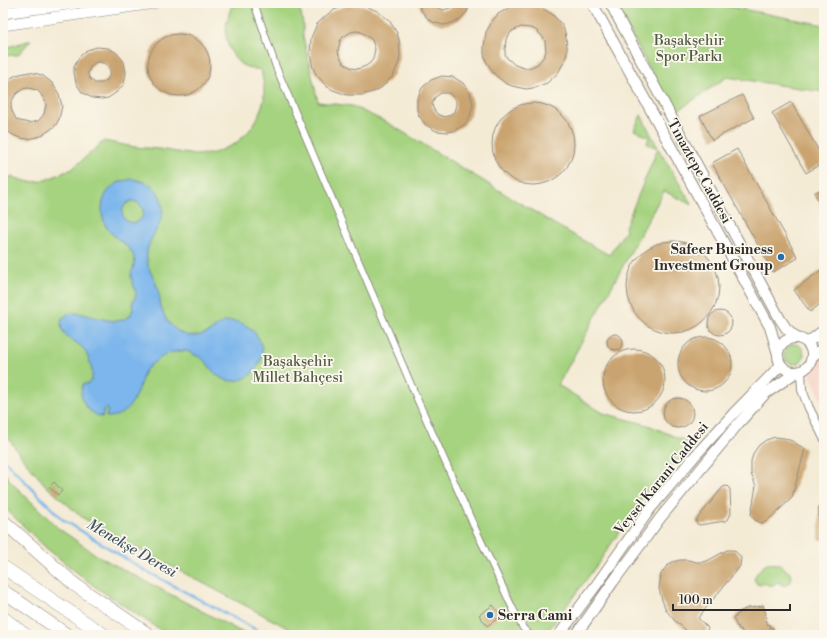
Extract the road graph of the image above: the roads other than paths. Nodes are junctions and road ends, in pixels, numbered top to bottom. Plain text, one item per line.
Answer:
1 (75, 3) edge
2 (154, 3) edge
3 (254, 3) edge
4 (592, 3) edge
5 (610, 3) edge
6 (3, 13) edge
7 (3, 25) edge
8 (824, 330) edge
9 (797, 338) junction
10 (807, 342) junction
11 (824, 347) edge
12 (778, 354) junction
13 (813, 356) junction
14 (781, 365) junction
15 (798, 372) junction
16 (824, 438) edge
17 (3, 521) edge
18 (3, 568) edge
19 (3, 592) edge
20 (3, 618) edge
21 (78, 618) junction
22 (3, 624) edge
23 (24, 635) edge
24 (67, 635) edge
25 (104, 635) edge
26 (113, 635) edge
27 (149, 635) edge
28 (530, 635) edge
29 (559, 635) edge
30 (576, 635) edge

1 - 6 main road
2 - 7 main road
3 - 28 street
4 - 12 street, Tınaztepe Caddesi
5 - 9 street, Tınaztepe Caddesi
8 - 10 street
9 - 10 street
9 - 12 street
10 - 13 street
11 - 13 street
12 - 14 street
13 - 15 street
14 - 15 street
14 - 29 street, Veysel Karani Caddesi
15 - 16 street
15 - 30 street, Veysel Karani Caddesi
17 - 27 highway
18 - 21 highway
19 - 24 highway
20 - 23 highway
21 - 25 highway
21 - 26 highway
22 - 23 highway

